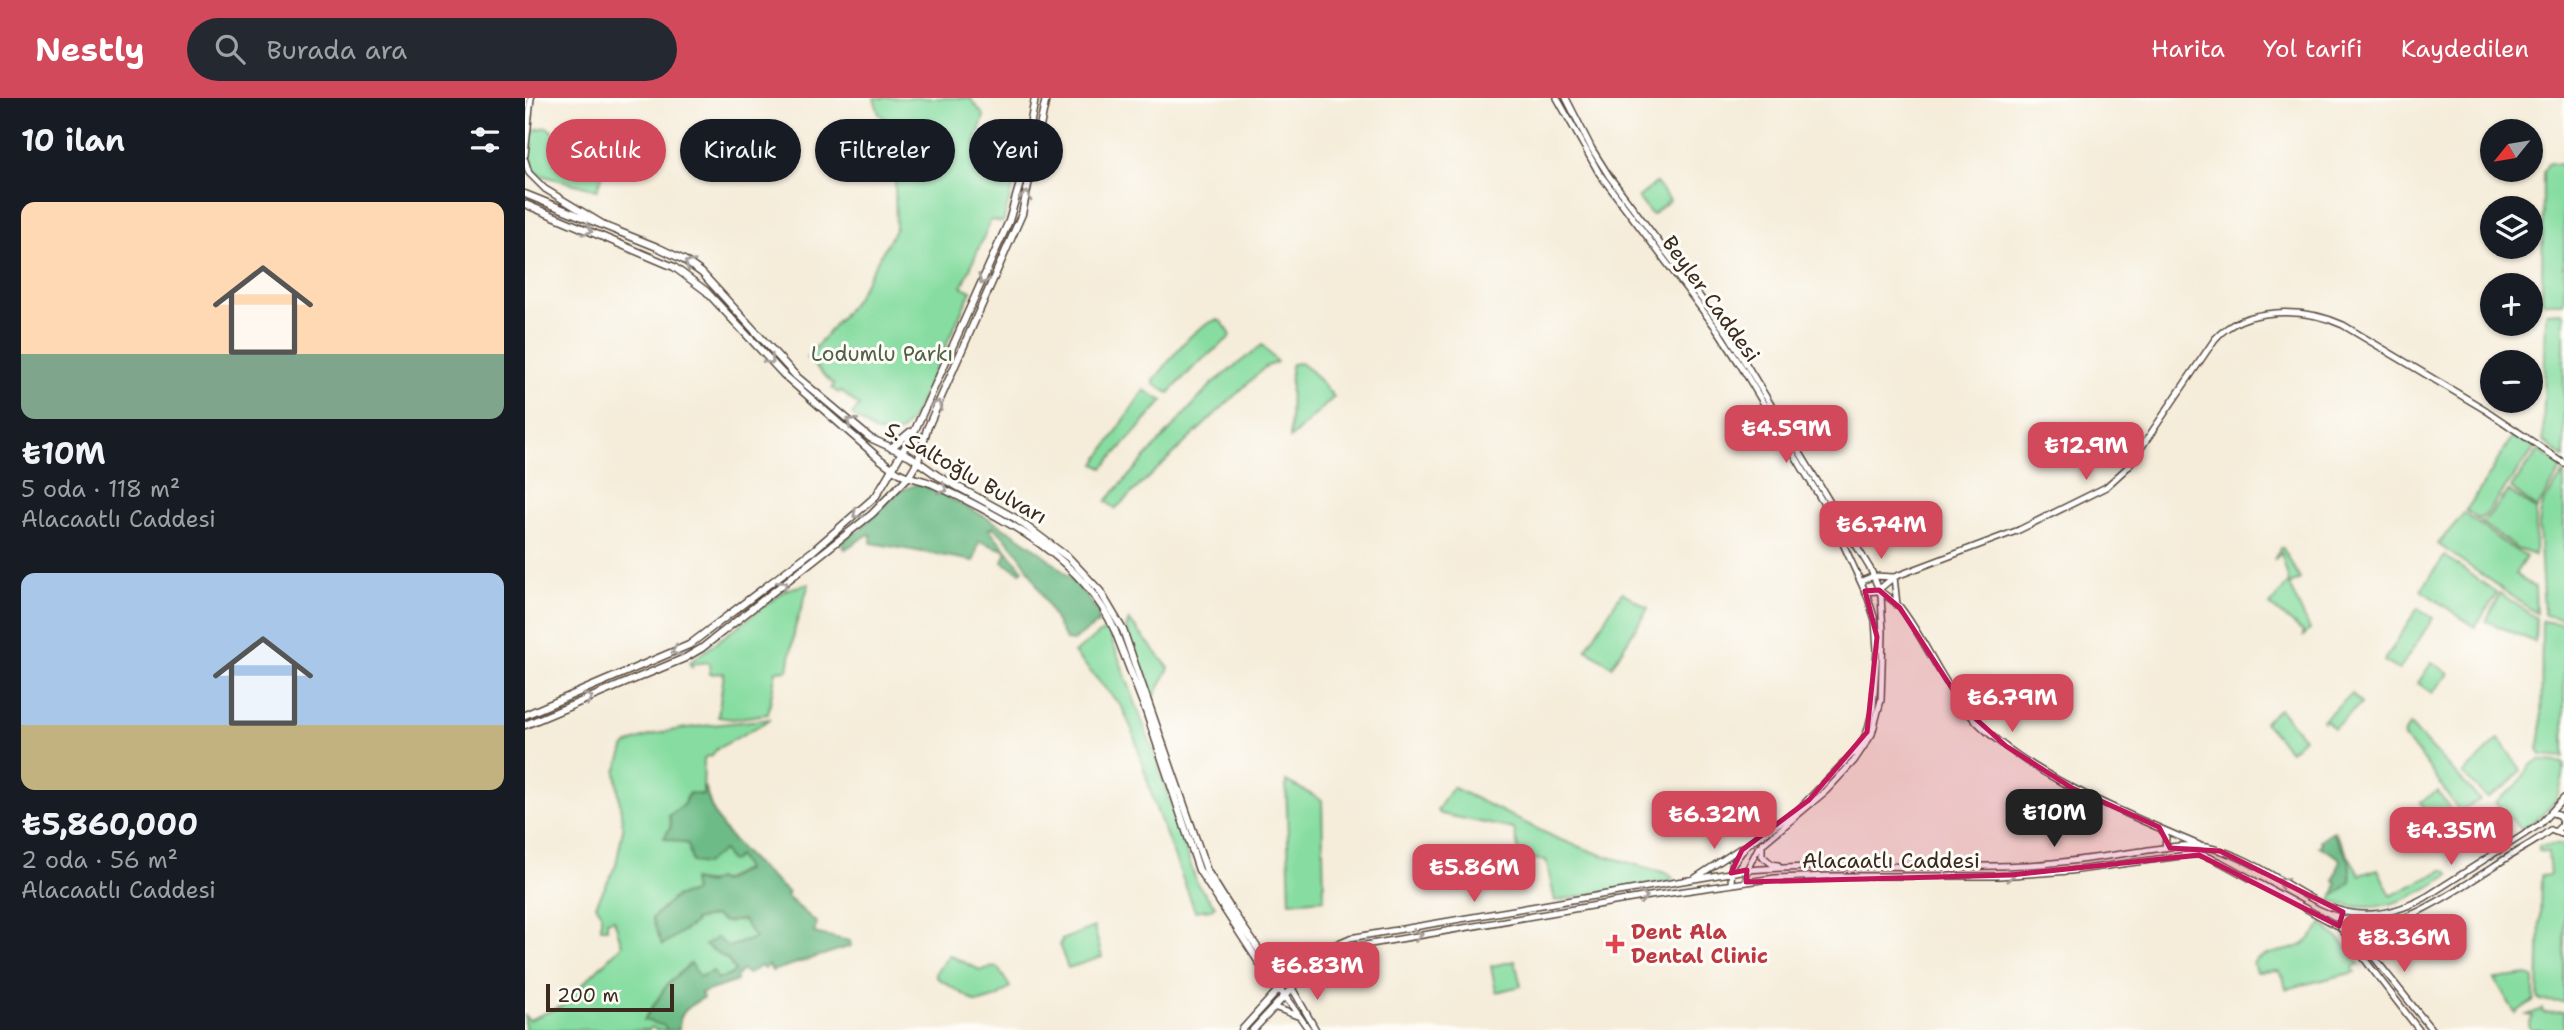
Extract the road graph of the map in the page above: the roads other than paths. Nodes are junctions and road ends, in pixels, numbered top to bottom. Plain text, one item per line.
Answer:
1 (1035, 98) edge
2 (1046, 98) edge
3 (1557, 98) edge
4 (1566, 98) edge
5 (527, 102) edge
6 (525, 155) edge
7 (525, 160) edge
8 (525, 194) edge
9 (525, 204) edge
10 (611, 230) junction
11 (1646, 230) junction
12 (1669, 261) junction
13 (919, 422) junction
14 (891, 448) junction
15 (902, 452) junction
16 (918, 461) junction
17 (2564, 463) edge
18 (892, 468) junction
19 (909, 476) junction
20 (1874, 576) junction
21 (1894, 577) junction
22 (1863, 588) junction
23 (1879, 590) junction
24 (1898, 605) junction
25 (525, 715) edge
26 (525, 725) edge
27 (2564, 798) edge
28 (2552, 813) junction
29 (2563, 820) edge
30 (2545, 821) junction
31 (2159, 827) junction
32 (2553, 831) junction
33 (2564, 835) edge
34 (1750, 841) junction
35 (1762, 843) junction
36 (2202, 846) junction
37 (2165, 848) junction
38 (1788, 867) junction
39 (1747, 870) junction
40 (1731, 873) junction
41 (1690, 881) junction
42 (1747, 882) junction
43 (1731, 884) junction
44 (2343, 912) junction
45 (2356, 914) junction
46 (2339, 926) junction
47 (2360, 928) junction
48 (1301, 964) junction
49 (1271, 966) junction
50 (1286, 981) junction
51 (1292, 988) junction
52 (1279, 989) junction
53 (1285, 996) junction
54 (1274, 1007) junction
55 (1304, 1020) junction
56 (1243, 1030) edge
57 (1252, 1030) edge
58 (1309, 1030) edge
59 (1316, 1030) edge
60 (2419, 1030) edge
61 (2432, 1030) edge

1 -> 13 main road
16 -> 2 main road
3 - 11 main road, Beyler Caddesi
4 - 11 main road, Beyler Caddesi
5 - 6 main road
7 - 10 main road
8 - 10 main road, S. Saltoğlu Bulvarı
9 -> 18 main road, S. Saltoğlu Bulvarı
14 -> 10 main road, S. Saltoğlu Bulvarı
11 - 12 main road, Beyler Caddesi
12 - 20 main road, Beyler Caddesi
12 - 22 main road, Beyler Caddesi
13 - 14 main road
13 - 15 main road
14 - 15 main road, S. Saltoğlu Bulvarı
15 - 16 main road, S. Saltoğlu Bulvarı
15 - 18 main road
16 - 19 main road
16 - 49 main road, S. Saltoğlu Bulvarı
17 - 21 main road
18 - 19 main road, S. Saltoğlu Bulvarı
18 -> 25 main road
26 -> 19 main road
19 -> 52 main road, S. Saltoğlu Bulvarı
20 - 21 main road
20 - 22 main road
20 - 23 main road, Beyler Caddesi
21 - 23 main road
21 - 24 main road
22 - 23 main road
22 - 34 main road, Beyler Caddesi
23 - 24 main road
23 - 35 main road, Beyler Caddesi
24 - 31 main road
27 - 28 main road
28 - 29 main road
28 - 30 main road
29 - 32 main road
30 - 32 main road
30 - 45 main road, Alacaatlı Caddesi
31 - 36 main road
31 - 37 main road
32 - 33 main road
32 - 47 main road, Alacaatlı Caddesi
34 - 40 main road, Beyler Caddesi
34 - 41 main road
35 - 38 main road
35 - 39 main road, Beyler Caddesi
36 - 37 main road, Alacaatlı Caddesi
44 -> 36 main road, Alacaatlı Caddesi
37 - 38 main road, Alacaatlı Caddesi
38 - 39 main road, Alacaatlı Caddesi
39 - 40 main road, Alacaatlı Caddesi
39 - 42 main road
40 - 41 main road, Alacaatlı Caddesi
40 - 43 main road
41 - 48 main road, Alacaatlı Caddesi
42 - 43 main road, Alacaatlı Caddesi
42 -> 46 main road, Alacaatlı Caddesi
51 -> 43 main road, Alacaatlı Caddesi
44 - 45 main road, Alacaatlı Caddesi
44 - 46 main road
45 - 47 main road
46 - 47 main road, Alacaatlı Caddesi
46 - 60 main road
47 - 61 main road
48 - 49 main road
48 - 50 main road, Alacaatlı Caddesi
49 - 50 main road, S. Saltoğlu Bulvarı
50 - 51 main road, S. Saltoğlu Bulvarı
50 - 52 main road
51 - 53 main road
51 - 59 main road
52 - 53 main road, S. Saltoğlu Bulvarı
52 - 56 main road
53 - 54 main road
53 - 55 main road
54 - 55 main road
54 - 57 main road
55 - 58 main road

